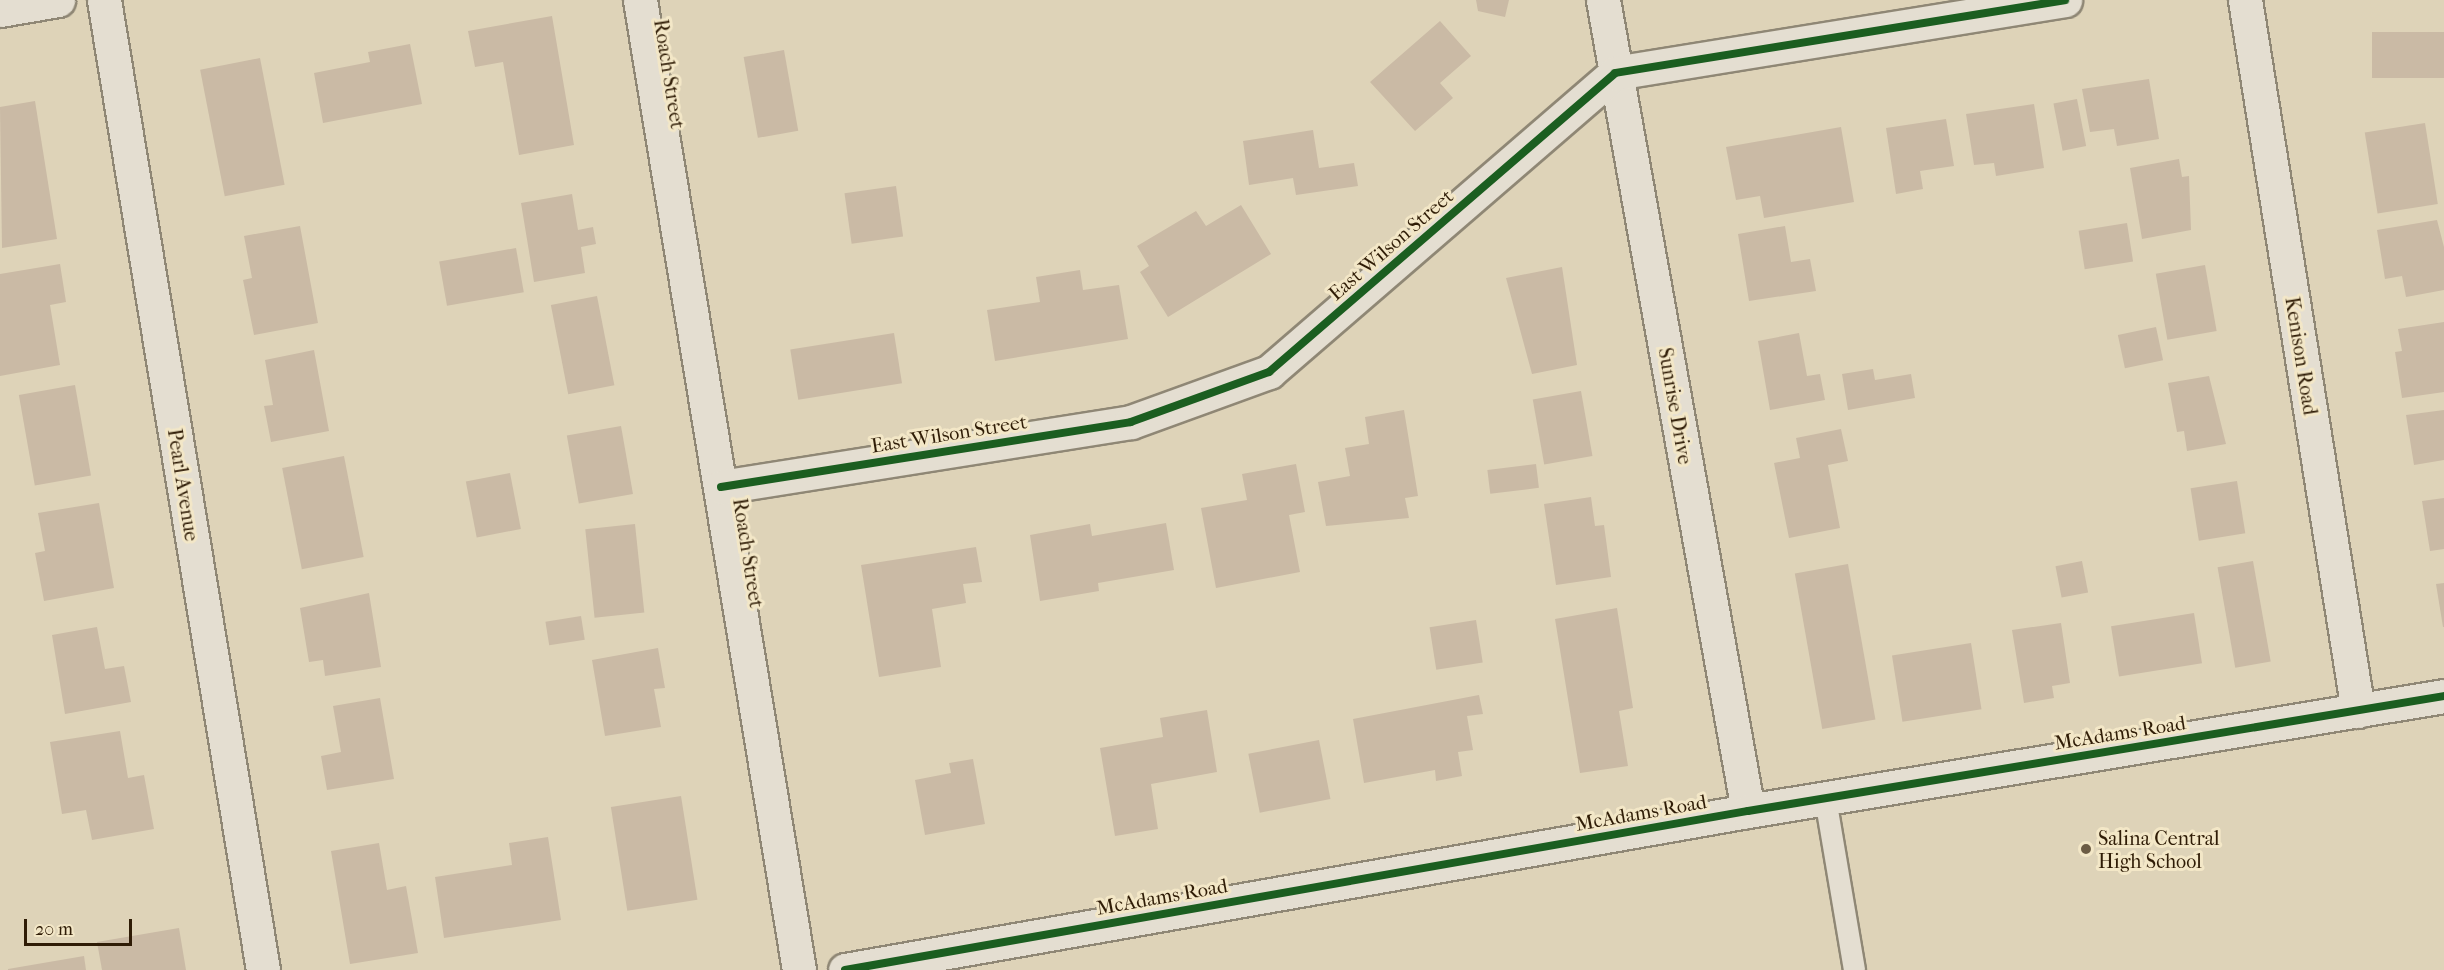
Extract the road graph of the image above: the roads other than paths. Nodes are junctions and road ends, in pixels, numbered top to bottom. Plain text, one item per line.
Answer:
1 (58, 0) edge
2 (104, 0) edge
3 (640, 0) edge
4 (1603, 0) edge
5 (2065, 0) edge
6 (2245, 0) edge
7 (0, 10) edge
8 (1615, 73) junction
9 (721, 487) junction
10 (2444, 696) edge
11 (2358, 711) junction
12 (1825, 798) junction
13 (1748, 811) junction
14 (263, 970) edge
15 (799, 970) edge
16 (845, 970) edge
17 (1854, 970) edge

1 - 7 street
2 - 14 street, Pearl Avenue
3 - 9 street, Roach Street
4 - 8 street, Sunrise Drive
5 - 8 street
6 - 11 street, Kenison Road
8 - 9 street, East Wilson Street
8 - 13 street, Sunrise Drive
9 - 15 street, Roach Street
10 - 11 street, McAdams Road
11 - 12 street, McAdams Road
12 - 13 street, McAdams Road
12 - 17 lane
13 - 16 street, McAdams Road

